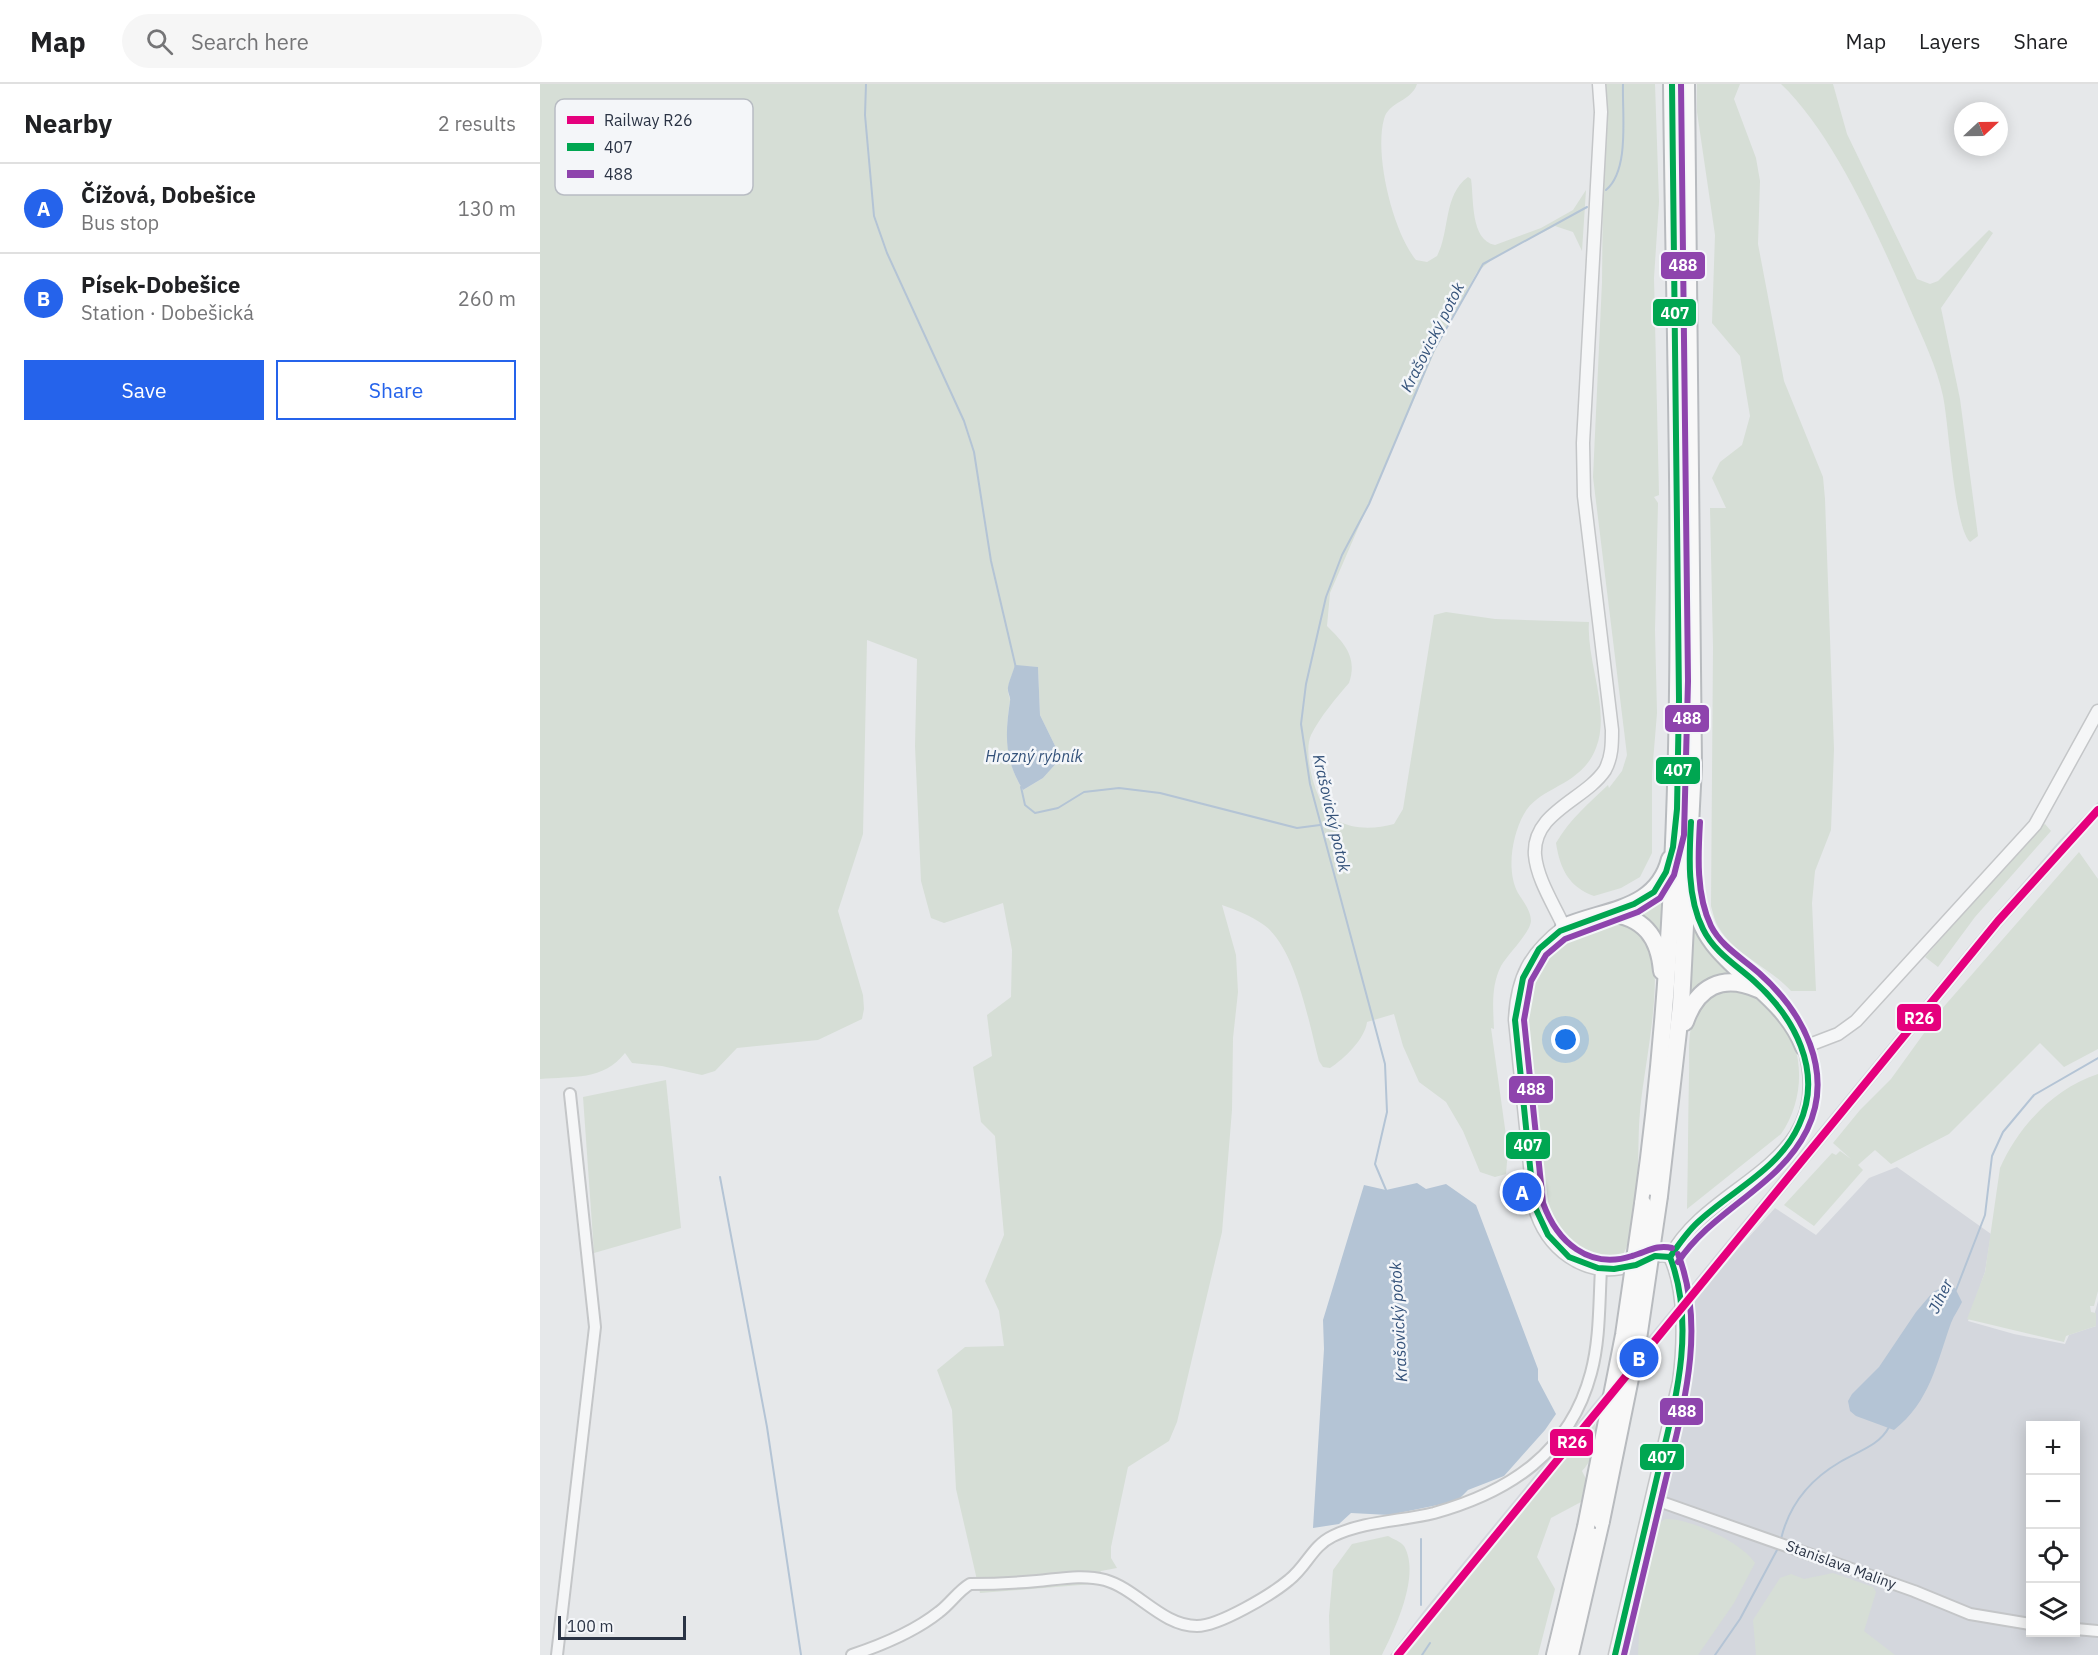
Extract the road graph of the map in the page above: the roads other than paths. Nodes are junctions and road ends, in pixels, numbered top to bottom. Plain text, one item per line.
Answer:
1 (1599, 84) edge
2 (1672, 84) edge
3 (1686, 84) edge
4 (2098, 711) edge
5 (1676, 832) junction
6 (1690, 843) junction
7 (1608, 913) junction
8 (1564, 927) junction
9 (1769, 996) junction
10 (1665, 1008) junction
11 (1804, 1047) junction
12 (1676, 1050) junction
13 (570, 1094) dead end
14 (1670, 1257) junction
15 (1601, 1269) junction
16 (1653, 1499) junction
17 (1594, 1524) junction
18 (2026, 1623) edge
19 (2080, 1629) edge
20 (2098, 1631) edge
21 (557, 1655) edge
22 (852, 1655) edge
23 (1555, 1655) edge
24 (1569, 1655) edge
25 (1614, 1655) edge

1 - 8 street
2 - 5 highway
3 - 6 highway
4 - 11 street
5 - 7 highway
5 - 10 highway
6 - 9 highway
6 - 12 highway
7 - 8 highway
7 - 10 highway
8 - 15 street
9 - 11 highway
9 - 12 highway
10 - 17 highway, bridge
11 - 14 street
12 - 17 highway, bridge
13 - 21 street
14 - 15 street
14 - 16 street
15 - 22 street
16 - 18 street, Stanislava Maliny
16 - 25 street
17 - 23 highway
17 - 24 highway
19 - 20 street

